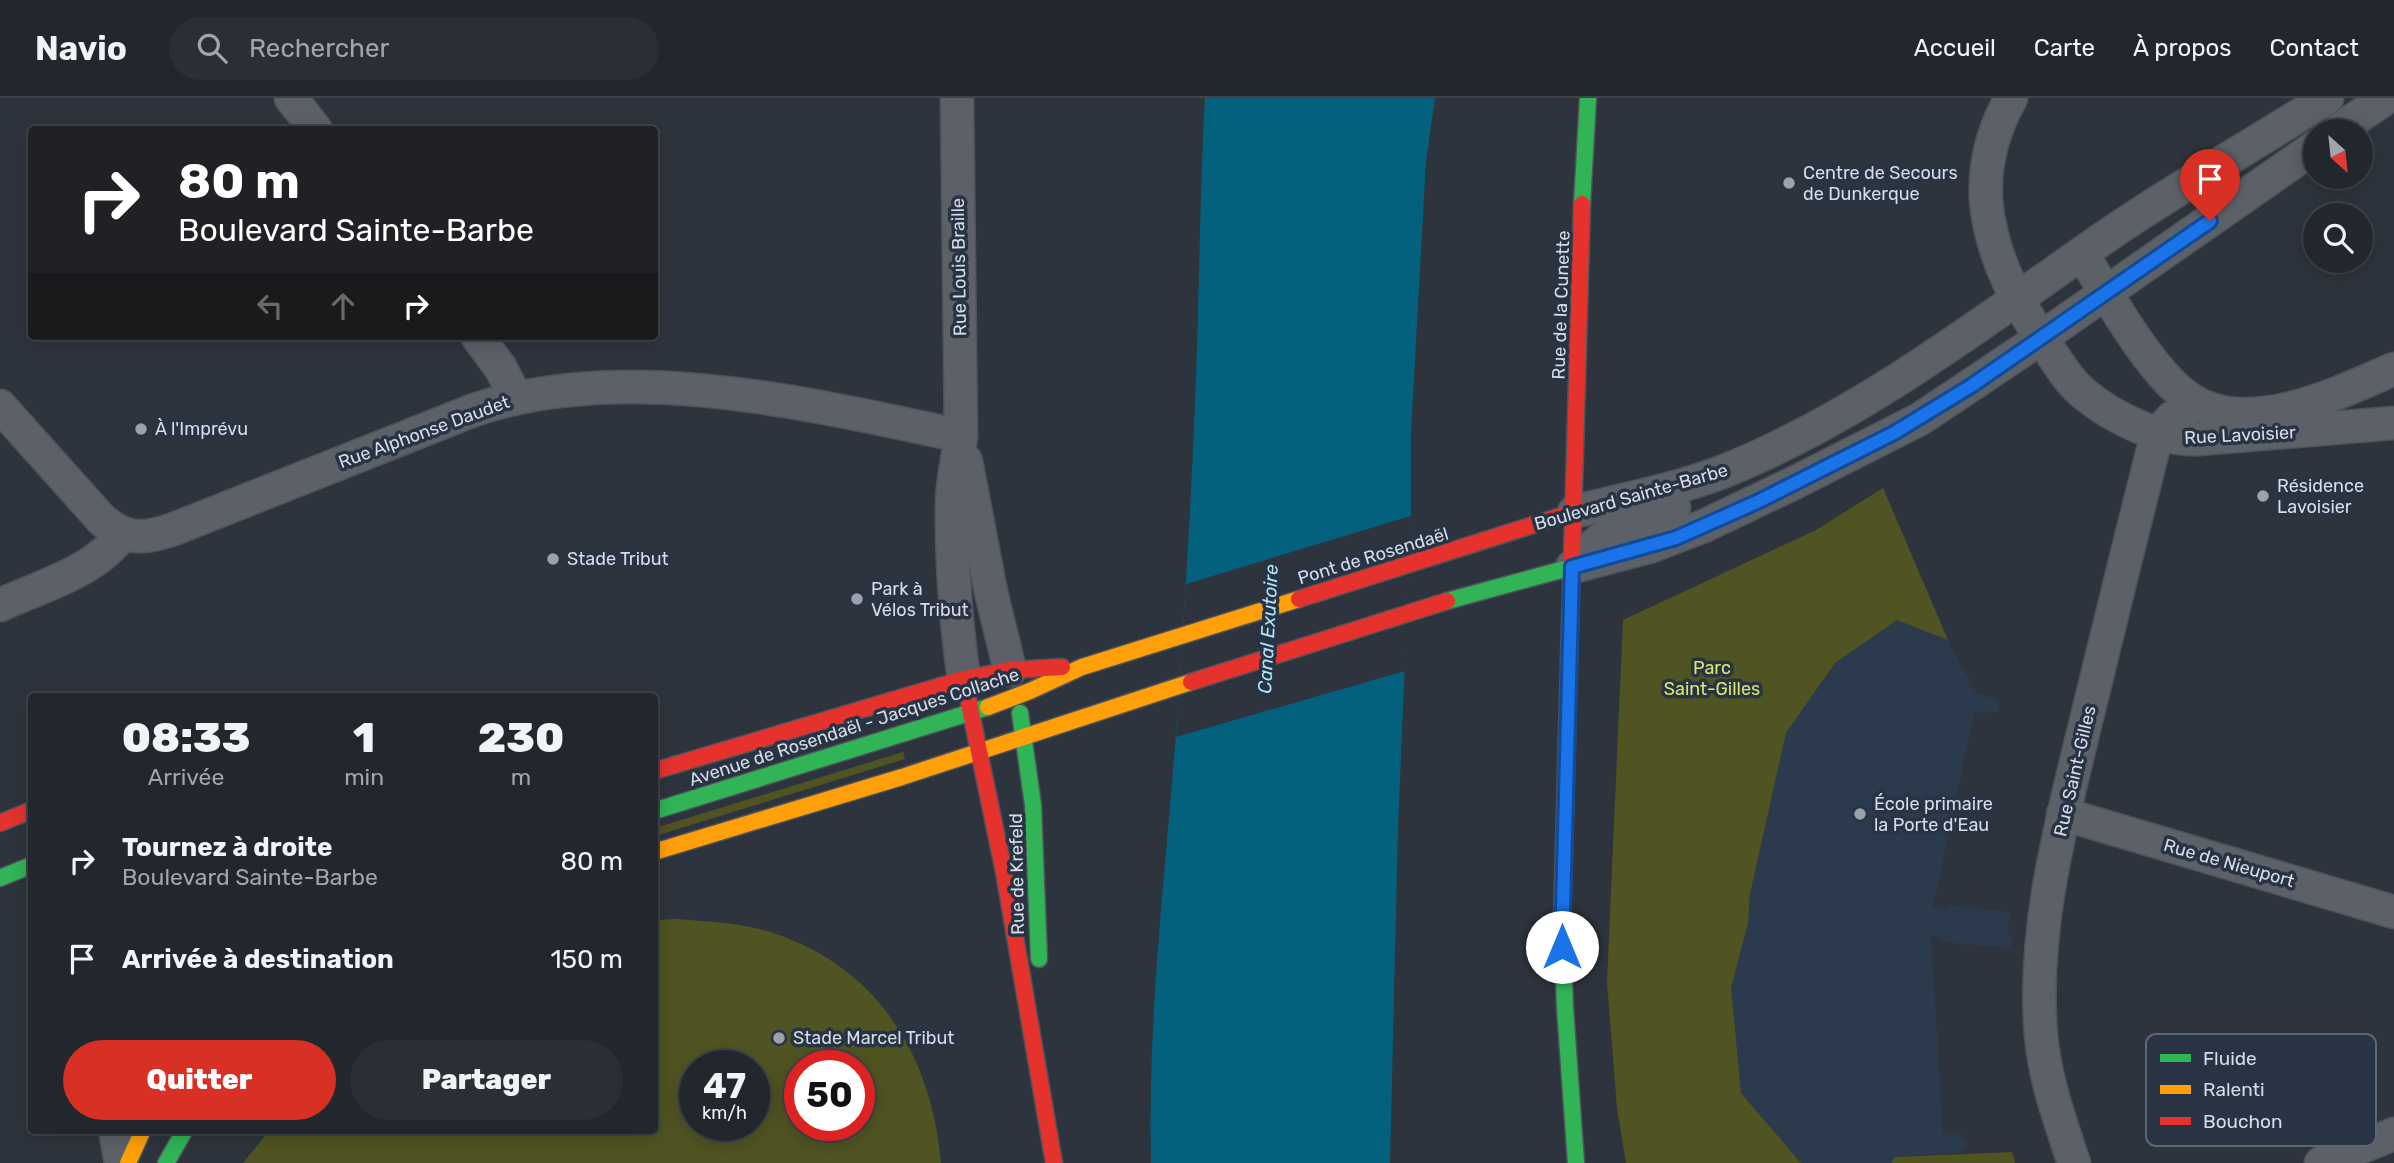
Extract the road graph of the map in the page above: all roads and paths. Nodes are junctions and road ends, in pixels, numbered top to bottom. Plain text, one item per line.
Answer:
1 (291, 98) edge
2 (957, 98) edge
3 (1588, 98) edge
4 (2011, 98) edge
5 (2327, 98) edge
6 (2386, 98) edge
7 (2355, 119) edge
8 (313, 126) edge
9 (2303, 155) edge
10 (2082, 254) junction
11 (2107, 293) junction
12 (2016, 299) junction
13 (2041, 338) junction
14 (480, 340) edge
15 (1930, 358) junction
16 (2394, 369) edge
17 (516, 398) junction
18 (2198, 404) junction
19 (0, 406) edge
20 (2394, 424) edge
21 (2157, 434) junction
22 (961, 436) junction
23 (1574, 512) junction
24 (122, 534) junction
25 (1475, 544) joint
26 (1572, 567) junction
27 (0, 605) edge
28 (1082, 667) junction
29 (964, 679) junction
30 (1013, 683) junction
31 (971, 713) junction
32 (1025, 736) junction
33 (978, 752) junction
34 (658, 770) edge
35 (658, 810) edge
36 (28, 812) edge
37 (2063, 814) junction
38 (0, 823) edge
39 (658, 851) edge
40 (28, 867) edge
41 (0, 878) edge
42 (2394, 912) edge
43 (1041, 1080) junction
44 (116, 1134) edge
45 (141, 1134) edge
46 (183, 1134) edge
47 (2394, 1135) edge
48 (2376, 1142) edge
49 (2365, 1146) edge
50 (121, 1163) edge
51 (128, 1163) edge
52 (166, 1163) edge
53 (1054, 1163) edge
54 (1576, 1163) edge
55 (2074, 1163) edge
56 (2321, 1163) edge

1 - 8 street
2 - 22 street, Rue Louis Braille
3 - 23 main road, Rue de la Cunette
4 - 12 street, Rue Lavoisier
5 - 10 street, Boulevard Sainte-Barbe
6 - 7 street
9 - 11 street
10 - 11 street
10 - 12 street, Boulevard Sainte-Barbe
11 - 13 street
11 - 18 street
12 - 13 street, Rue Lavoisier
12 - 15 street, Boulevard Sainte-Barbe
13 - 21 street, Rue Lavoisier
13 - 26 street
14 - 17 street
15 - 23 street, Boulevard Sainte-Barbe
15 - 26 street, Boulevard Sainte-Barbe
16 - 18 street
17 - 22 street, Rue Alphonse Daudet
17 - 24 street, Rue Alphonse Daudet
18 - 21 street
19 - 24 street
20 - 21 street, Rue Lavoisier
21 - 37 street, Rue Saint-Gilles
22 - 29 street, Rue Louis Braille
22 - 30 street, Rue Louis Braille
23 - 25 main road, Boulevard Sainte-Barbe
23 - 26 main road, Rue de la Cunette
24 - 27 street
25 - 28 main road, Pont de Rosendaël
26 - 32 main road
26 - 54 main road, Rue de la Cunette
28 - 30 main road, Avenue de Rosendaël - Jacques Collache
28 - 30 main road, Avenue de Rosendaël - Jacques Collache
29 - 30 main road, Avenue de Rosendaël - Jacques Collache
29 - 31 main road, Rue de Krefeld
29 - 34 main road, Avenue de Rosendaël - Jacques Collache
30 - 31 main road, Avenue de Rosendaël - Jacques Collache
30 - 32 main road, Rue de Krefeld
31 - 33 main road, Rue de Krefeld
31 - 35 main road, Avenue de Rosendaël - Jacques Collache
32 - 33 main road
32 - 43 main road, Rue de Krefeld
33 - 39 main road
33 - 43 main road, Rue de Krefeld
36 - 38 main road
37 - 42 street, Rue de Nieuport
37 - 55 street, Rue Saint-Gilles
40 - 41 main road
43 - 53 main road, Rue de Krefeld
44 - 50 street
45 - 51 main road
46 - 52 main road
47 - 48 street
49 - 56 street

